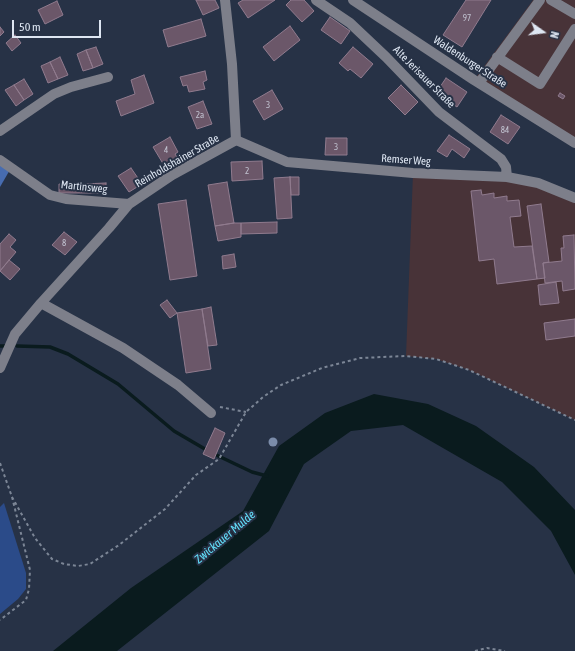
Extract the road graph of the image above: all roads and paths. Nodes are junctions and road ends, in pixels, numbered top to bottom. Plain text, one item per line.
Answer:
1 (225, 0) edge
2 (316, 0) edge
3 (353, 0) edge
4 (540, 0) edge
5 (551, 0) edge
6 (575, 14) edge
7 (575, 29) edge
8 (497, 57) junction
9 (108, 78) dead end
10 (479, 83) junction
11 (0, 131) edge
12 (236, 140) junction
13 (575, 143) edge
14 (0, 160) edge
15 (507, 177) junction
16 (575, 198) edge
17 (129, 204) junction
18 (41, 302) junction
19 (0, 368) edge
20 (208, 410) joint
21 (246, 412) junction
22 (575, 420) edge
23 (0, 463) edge
24 (12, 497) junction
25 (0, 620) edge
26 (475, 651) edge
27 (506, 651) edge

1 - 12 street, Reinholdshainer Straße
2 - 15 street, Alte Jerisauer Straße
3 - 10 street, Waldenburger Straße
4 - 8 street
5 - 6 street
7 - 8 street
8 - 10 street
9 - 11 street
10 - 13 street, Waldenburger Straße
12 - 15 street, Remser Weg
12 - 17 street, Reinholdshainer Straße
14 - 17 street, Martinsweg
15 - 16 street, Remser Weg
17 - 18 street, Reinholdshainer Straße
18 - 19 street, Reinholdshainer Straße
18 - 20 street
20 - 21 path
21 - 22 path
21 - 24 path
23 - 24 path
24 - 25 path
26 - 27 path

